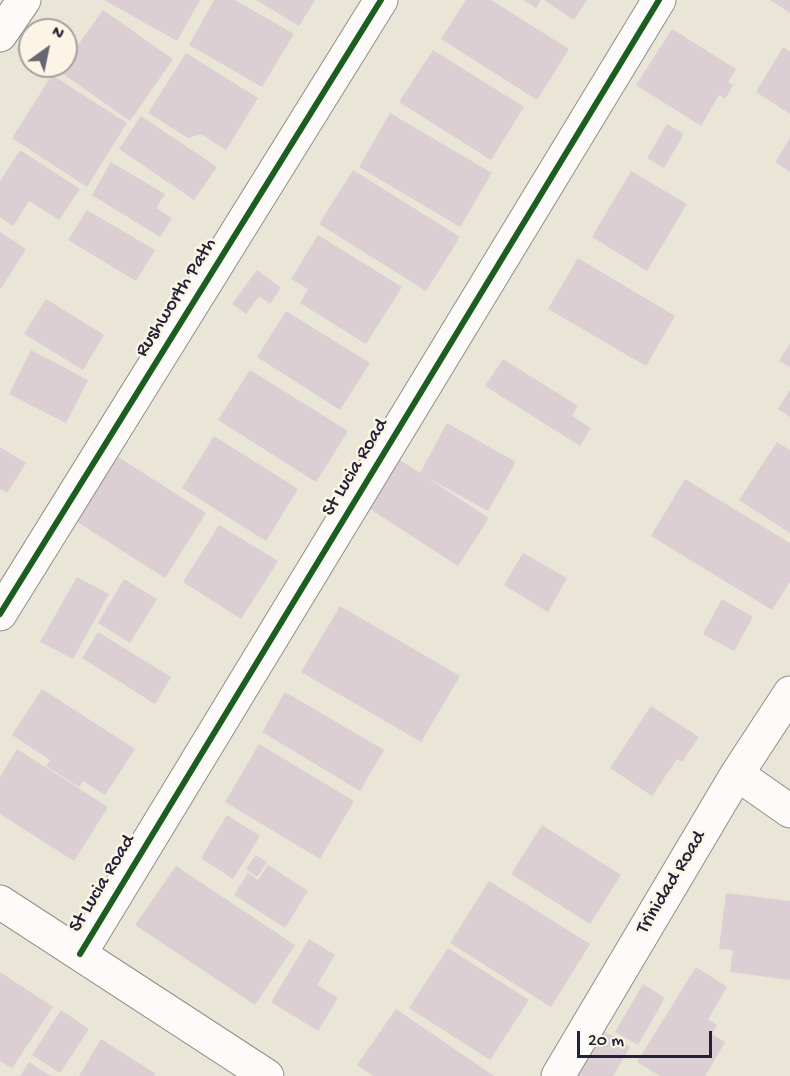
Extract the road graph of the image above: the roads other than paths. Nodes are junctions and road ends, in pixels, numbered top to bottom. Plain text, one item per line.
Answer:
1 (381, 0) edge
2 (659, 0) edge
3 (0, 614) edge
4 (790, 693) edge
5 (737, 774) junction
6 (790, 811) edge
7 (0, 902) edge
8 (80, 954) junction
9 (267, 1076) edge
10 (558, 1076) edge

1 - 3 street, Rushworth Path
2 - 8 street, St Lucia Road
4 - 5 street, Trinidad Road
5 - 6 street
5 - 10 street, Trinidad Road
7 - 8 street
8 - 9 street

